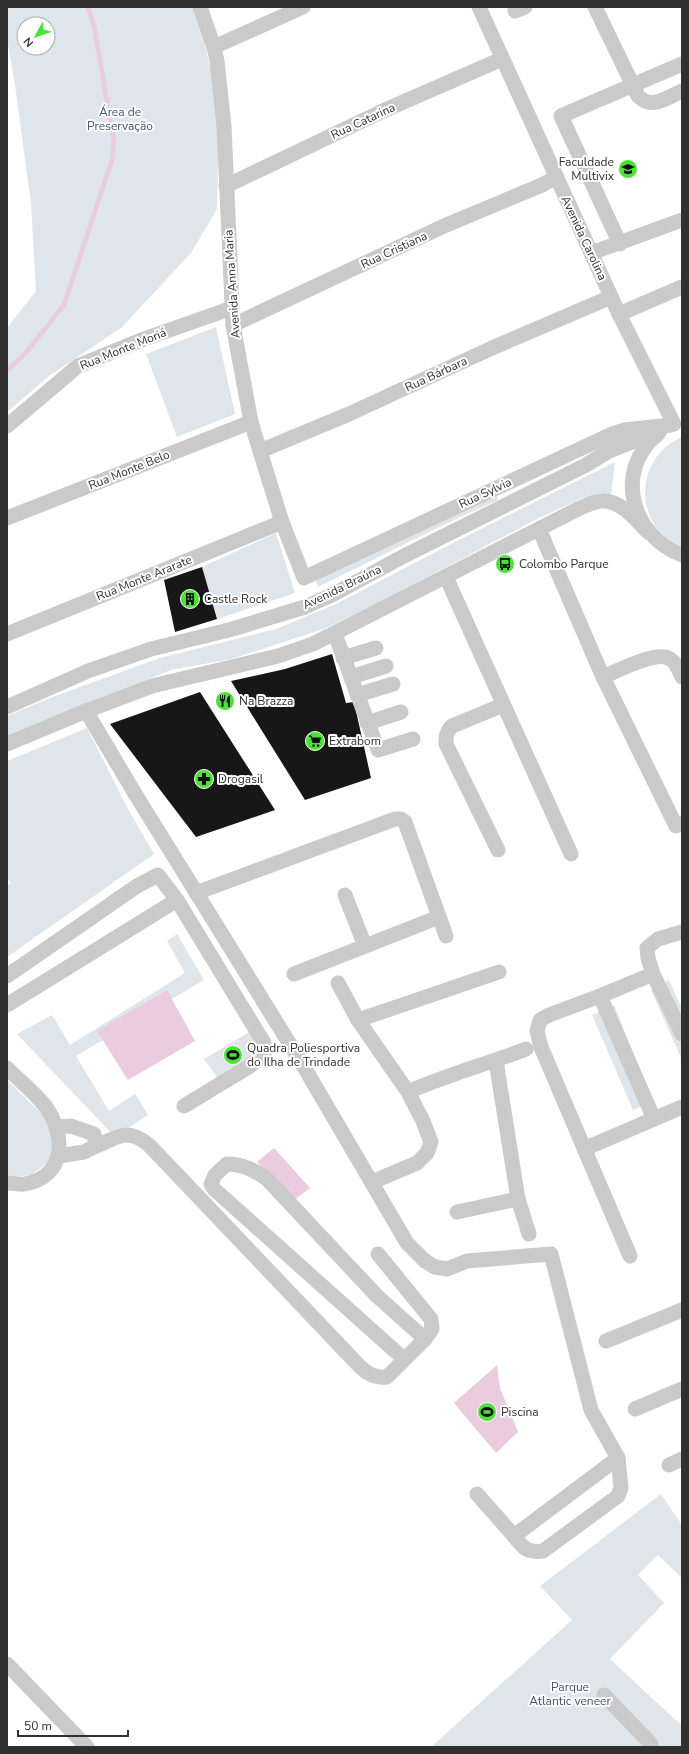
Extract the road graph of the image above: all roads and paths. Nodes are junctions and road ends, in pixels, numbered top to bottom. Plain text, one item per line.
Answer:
1 (200, 7) edge
2 (303, 7) edge
3 (479, 7) edge
4 (596, 7) edge
5 (214, 47) junction
6 (502, 60) junction
7 (682, 64) edge
8 (631, 86) junction
9 (682, 92) edge
10 (556, 177) junction
11 (226, 186) junction
12 (682, 220) edge
13 (620, 244) junction
14 (591, 253) junction
15 (682, 288) edge
16 (612, 297) junction
17 (232, 308) junction
18 (619, 314) junction
19 (233, 325) junction
20 (251, 422) junction
21 (673, 425) edge
22 (7, 426) edge
23 (260, 451) junction
24 (7, 518) edge
25 (282, 522) junction
26 (539, 529) junction
27 (648, 532) junction
28 (682, 555) edge
29 (446, 577) junction
30 (304, 578) joint
31 (7, 634) edge
32 (335, 634) junction
33 (376, 648) dead end
34 (343, 658) junction
35 (386, 666) dead end
36 (351, 677) junction
37 (603, 677) junction
38 (682, 677) edge
39 (393, 684) dead end
40 (357, 695) junction
41 (503, 705) junction
42 (7, 708) edge
43 (86, 710) junction
44 (401, 712) dead end
45 (367, 723) junction
46 (413, 739) dead end
47 (7, 744) edge
48 (682, 824) edge
49 (498, 850) dead end
50 (571, 854) dead end
51 (196, 893) junction
52 (345, 895) dead end
53 (177, 900) junction
54 (439, 917) junction
55 (682, 932) edge
56 (446, 936) dead end
57 (365, 946) junction
58 (499, 972) dead end
59 (294, 974) dead end
60 (652, 974) junction
61 (7, 976) edge
62 (338, 983) dead end
63 (600, 996) junction
64 (7, 1005) edge
65 (358, 1020) junction
66 (682, 1034) edge
67 (526, 1049) dead end
68 (496, 1061) junction
69 (7, 1068) edge
70 (408, 1092) junction
71 (184, 1106) dead end
72 (682, 1108) edge
73 (654, 1119) junction
74 (57, 1126) junction
75 (95, 1140) junction
76 (584, 1149) junction
77 (59, 1156) junction
78 (372, 1182) junction
79 (7, 1183) edge
80 (518, 1199) junction
81 (457, 1212) dead end
82 (529, 1234) dead end
83 (378, 1254) dead end
84 (630, 1256) dead end
85 (682, 1310) edge
86 (424, 1339) junction
87 (606, 1341) dead end
88 (404, 1359) junction
89 (682, 1389) edge
90 (636, 1409) dead end
91 (618, 1458) junction
92 (477, 1494) dead end
93 (514, 1536) junction
94 (7, 1664) edge
95 (604, 1695) dead end
96 (87, 1747) edge
97 (650, 1747) edge

1 - 5 street, Avenida Anna Maria
2 - 5 street
3 - 6 street, Avenida Carolina
4 - 8 street
5 - 11 street, Avenida Anna Maria
6 - 10 street, Avenida Carolina
6 - 11 street, Rua Catarina
7 - 8 street
8 - 9 street
8 - 13 street
10 - 14 street, Avenida Carolina
10 - 19 street, Rua Cristiana
11 - 17 street, Avenida Anna Maria
12 - 13 street
13 - 14 street
14 - 16 street, Avenida Carolina
15 - 18 street
16 - 18 street, Avenida Carolina
16 - 23 street, Rua Bárbara
17 - 19 street, Avenida Anna Maria
17 - 22 street, Rua Monte Moriá
18 - 21 street, Avenida Carolina
19 - 20 street, Avenida Anna Maria
20 - 23 street, Avenida Anna Maria
20 - 24 street, Rua Monte Belo
21 - 27 street
21 - 30 street, Rua Sylvia
21 - 42 street, Avenida Braúna
23 - 25 street, Avenida Anna Maria
25 - 30 street, Avenida Anna Maria
25 - 31 street, Rua Monte Ararate
26 - 27 street
26 - 29 street
26 - 37 street
27 - 28 street
29 - 32 street
29 - 41 street
32 - 34 street
32 - 43 street
33 - 34 street
34 - 36 street
35 - 36 street
36 - 40 street
37 - 38 street
37 - 48 street
39 - 40 street
40 - 45 street
41 - 49 street
41 - 50 street
43 - 47 street
43 - 51 street
44 - 45 street
45 - 46 street
51 - 54 street
51 - 78 street
52 - 57 street
53 - 61 street
53 - 64 street
53 - 71 street
54 - 56 street
54 - 57 street
55 - 60 street
57 - 59 street
58 - 65 street
60 - 63 street
60 - 66 street
62 - 65 street
63 - 73 street
63 - 76 street
65 - 70 street
67 - 68 street
68 - 70 street
68 - 80 street
69 - 74 street
70 - 78 street
72 - 73 street
73 - 76 street
74 - 75 street
74 - 77 street
75 - 77 street
75 - 88 street
76 - 84 street
77 - 79 street
78 - 91 street
80 - 81 street
80 - 82 street
83 - 86 street
85 - 87 street
86 - 88 street
86 - 88 street
89 - 90 street
91 - 93 street
91 - 93 street
92 - 93 street
94 - 96 street
95 - 97 street

